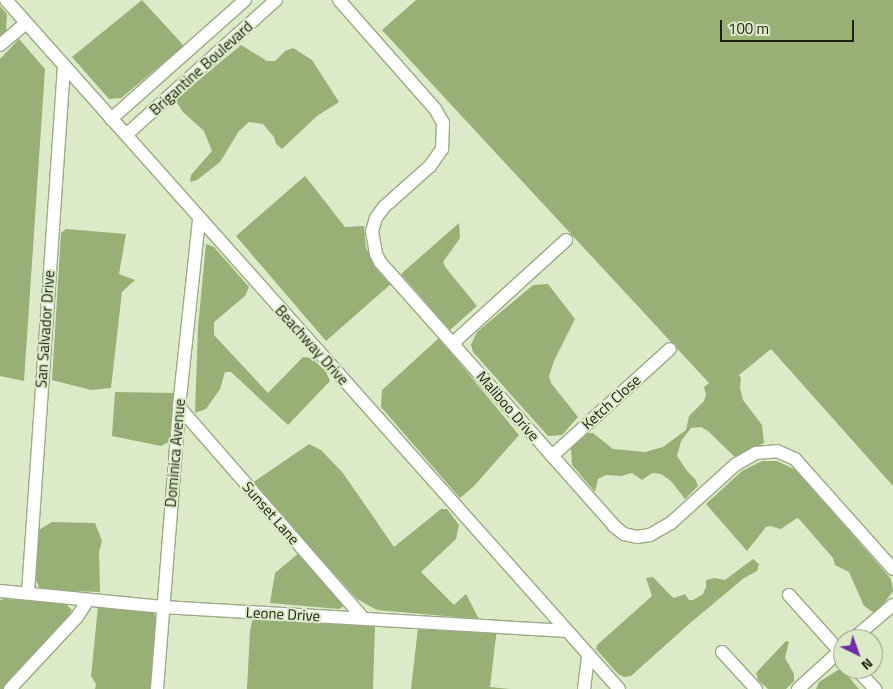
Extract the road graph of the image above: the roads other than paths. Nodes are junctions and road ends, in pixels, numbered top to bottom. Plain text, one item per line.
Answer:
1 (6, 0) edge
2 (245, 0) edge
3 (276, 0) edge
4 (339, 0) edge
5 (26, 23) junction
6 (0, 45) edge
7 (64, 66) junction
8 (111, 119) junction
9 (126, 135) junction
10 (199, 218) junction
11 (566, 240) dead end
12 (453, 343) junction
13 (670, 349) dead end
14 (179, 407) junction
15 (552, 456) junction
16 (893, 569) edge
17 (0, 591) edge
18 (28, 593) junction
19 (789, 596) dead end
20 (88, 600) junction
21 (893, 605) edge
22 (163, 607) junction
23 (363, 618) junction
24 (865, 629) edge
25 (567, 631) junction
26 (833, 642) edge
27 (722, 652) dead end
28 (588, 654) junction
29 (833, 659) edge
30 (865, 679) edge
31 (22, 683) edge
32 (10, 689) edge
33 (157, 689) edge
34 (584, 689) edge
35 (620, 689) edge
36 (756, 689) edge
37 (798, 689) edge
38 (874, 689) edge

1 - 5 street, Beachway Drive
2 - 8 street, Brigantine Boulevard
3 - 9 street, Brigantine Boulevard
4 - 12 street, Maliboo Drive
5 - 6 street
5 - 7 street, Beachway Drive
7 - 8 street, Beachway Drive
7 - 18 street, San Salvador Drive
8 - 9 street, Beachway Drive
9 - 10 street, Beachway Drive
10 - 14 street, Dominica Avenue
10 - 25 street, Beachway Drive
11 - 12 street
12 - 15 street, Maliboo Drive
13 - 15 street, Ketch Close
14 - 22 street, Dominica Avenue
14 - 23 street, Sunset Lane
15 - 16 street, Maliboo Drive
17 - 18 street, Leone Drive
18 - 20 street, Leone Drive
19 - 26 street
20 - 22 street, Leone Drive
20 - 31 street
21 - 24 street
22 - 23 street, Leone Drive
22 - 33 street, Dominica Avenue
23 - 25 street, Leone Drive
25 - 28 street, Beachway Drive
27 - 36 street
28 - 34 street
28 - 35 street, Beachway Drive
29 - 37 street
30 - 38 street
31 - 32 street

